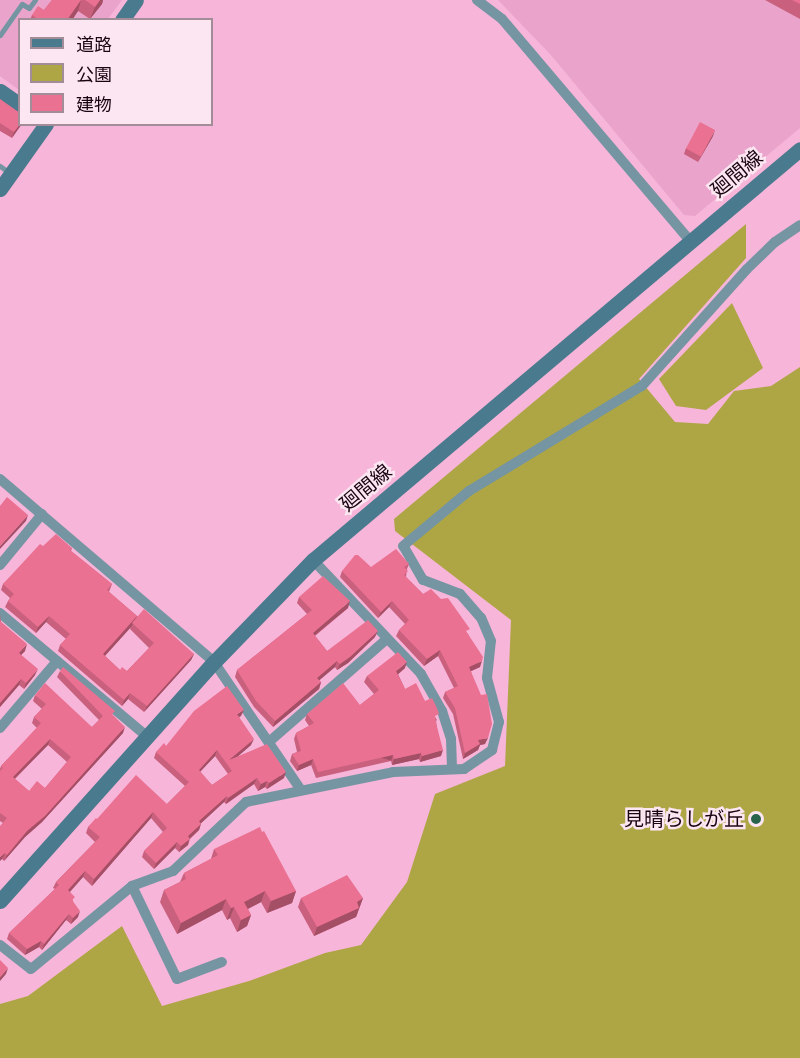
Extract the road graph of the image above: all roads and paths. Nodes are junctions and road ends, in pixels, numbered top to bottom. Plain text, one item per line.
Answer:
1 (35, 0) edge
2 (136, 0) edge
3 (477, 0) edge
4 (123, 18) edge
5 (0, 34) edge
6 (0, 92) edge
7 (18, 104) edge
8 (44, 126) edge
9 (800, 149) edge
10 (5, 170) edge
11 (0, 189) edge
12 (800, 225) edge
13 (690, 241) junction
14 (0, 479) edge
15 (42, 514) junction
16 (313, 560) junction
17 (0, 565) edge
18 (0, 613) edge
19 (387, 639) junction
20 (57, 661) junction
21 (214, 662) junction
22 (0, 728) edge
23 (148, 737) junction
24 (270, 741) junction
25 (452, 768) junction
26 (301, 790) junction
27 (132, 886) junction
28 (0, 901) edge
29 (0, 945) edge
30 (222, 962) dead end

1 - 5 lane
2 - 4 street
3 - 13 street
6 - 7 street
8 - 10 street
9 - 13 street, 廻間線
10 - 11 street
12 - 25 street
13 - 16 street, 廻間線
14 - 15 street
15 - 17 street
15 - 21 street
16 - 19 street
16 - 21 street, 廻間線
18 - 20 street
19 - 24 street
19 - 25 street
20 - 22 street
20 - 23 street
21 - 23 street, 廻間線
21 - 24 street
23 - 28 street, 廻間線
24 - 26 street
25 - 26 street
26 - 27 street
27 - 29 street
27 - 30 street

